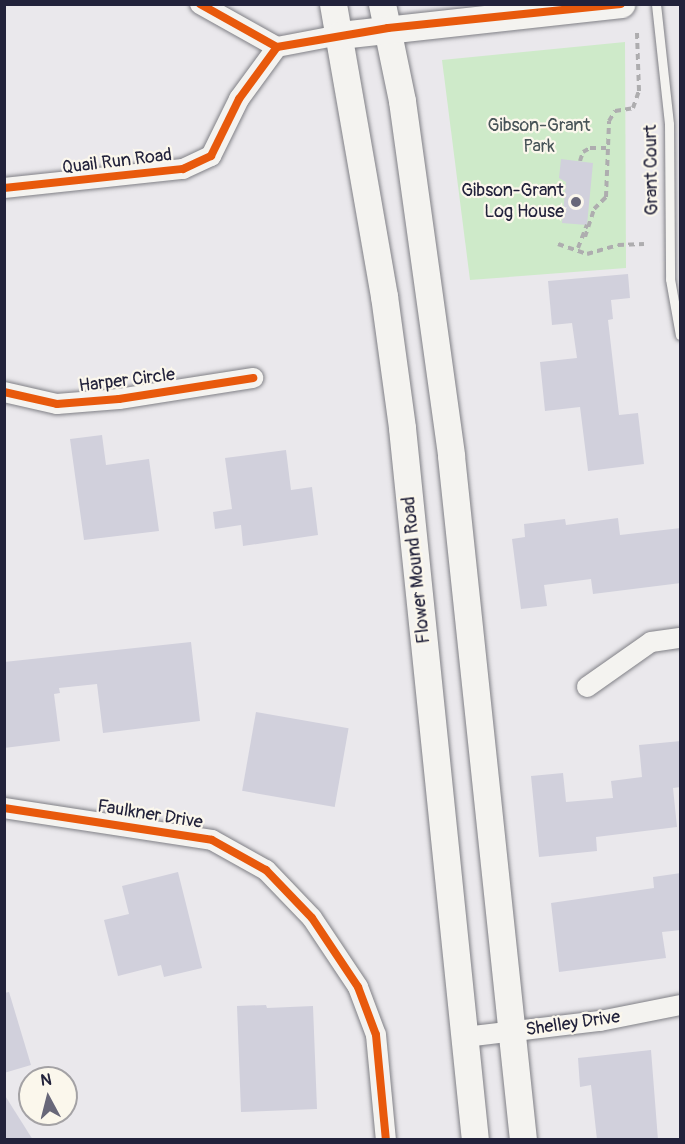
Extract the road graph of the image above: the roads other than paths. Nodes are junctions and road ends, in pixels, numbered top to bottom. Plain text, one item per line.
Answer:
1 (200, 4) edge
2 (333, 4) edge
3 (621, 4) edge
4 (656, 4) edge
5 (385, 16) edge
6 (339, 35) junction
7 (277, 47) junction
8 (4, 188) edge
9 (681, 335) edge
10 (253, 378) dead end
11 (4, 392) edge
12 (681, 638) edge
13 (587, 687) dead end
14 (4, 808) edge
15 (681, 1005) edge
16 (512, 1033) junction
17 (465, 1037) junction
18 (386, 1140) edge
19 (475, 1140) edge
20 (523, 1140) edge

1 - 7 street
2 - 6 main road, Flower Mound Road
3 - 5 main road
4 - 9 lane, Grant Court
5 - 6 main road
5 - 16 main road
6 - 7 street
6 - 17 main road, Flower Mound Road
7 - 8 street, Quail Run Road
10 - 11 street, Harper Circle
12 - 13 street
14 - 18 street, Faulkner Drive
15 - 16 street, Shelley Drive
16 - 17 street, Shelley Drive
16 - 20 main road
17 - 19 main road, Flower Mound Road

